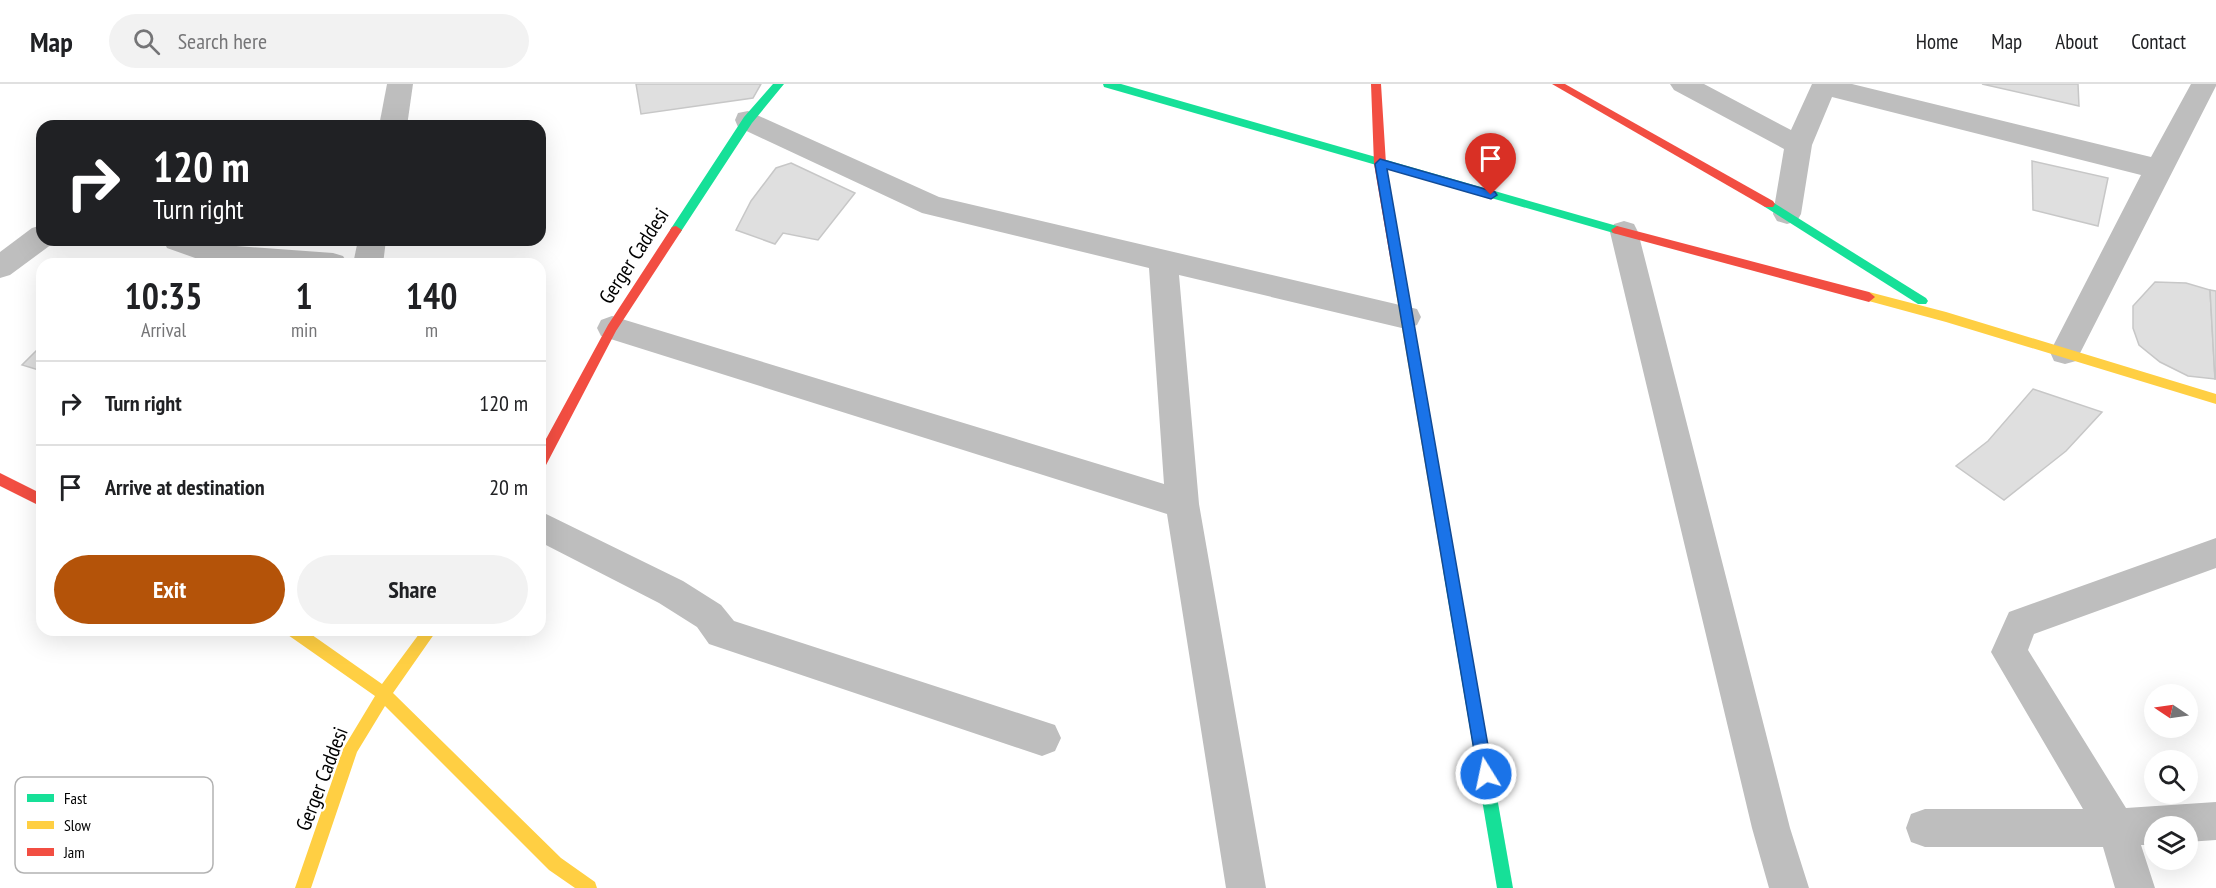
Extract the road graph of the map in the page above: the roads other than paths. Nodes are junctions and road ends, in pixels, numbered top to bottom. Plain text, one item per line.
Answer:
1 (400, 84) edge
2 (779, 84) edge
3 (1108, 84) edge
4 (1376, 84) edge
5 (1683, 84) edge
6 (2204, 84) edge
7 (1824, 85) edge
8 (1562, 86) edge
9 (2216, 88) edge
10 (394, 120) edge
11 (748, 120) junction
12 (1798, 145) junction
13 (1380, 164) junction
14 (2157, 169) junction
15 (1787, 214) junction
16 (1624, 232) junction
17 (36, 240) edge
18 (194, 246) edge
19 (250, 258) edge
20 (1163, 260) junction
21 (0, 267) edge
22 (1946, 316) junction
23 (1406, 317) junction
24 (612, 328) junction
25 (2065, 352) junction
26 (2216, 399) edge
27 (546, 452) edge
28 (3, 485) edge
29 (36, 499) edge
30 (1182, 504) junction
31 (546, 529) edge
32 (2216, 553) edge
33 (305, 636) edge
34 (425, 636) edge
35 (384, 694) junction
36 (1042, 738) dead end
37 (2216, 821) edge
38 (1925, 828) dead end
39 (2116, 828) junction
40 (303, 888) edge
41 (589, 888) edge
42 (1246, 888) edge
43 (1505, 888) edge
44 (1789, 888) edge
45 (2135, 888) edge

1 - 10 street
2 - 11 street, Gerger Caddesi
3 - 13 street
4 - 13 street
5 - 12 street
6 - 9 street
6 - 14 street
7 - 12 street
7 - 14 street
8 - 15 street
11 - 20 street
11 - 24 street, Gerger Caddesi
12 - 15 street
13 - 16 street
13 - 23 street
14 - 25 street
15 - 22 street
16 - 22 street
16 - 44 street
17 - 21 street
18 - 19 street
20 - 23 street
20 - 30 street
22 - 25 street
23 - 43 street
24 - 27 street, Gerger Caddesi
24 - 30 street
25 - 26 street
28 - 29 street
30 - 42 street
31 - 36 street
32 - 39 street
33 - 35 street
34 - 35 street, Gerger Caddesi
35 - 40 street, Gerger Caddesi
35 - 41 street
37 - 39 street
38 - 39 street
39 - 45 street

